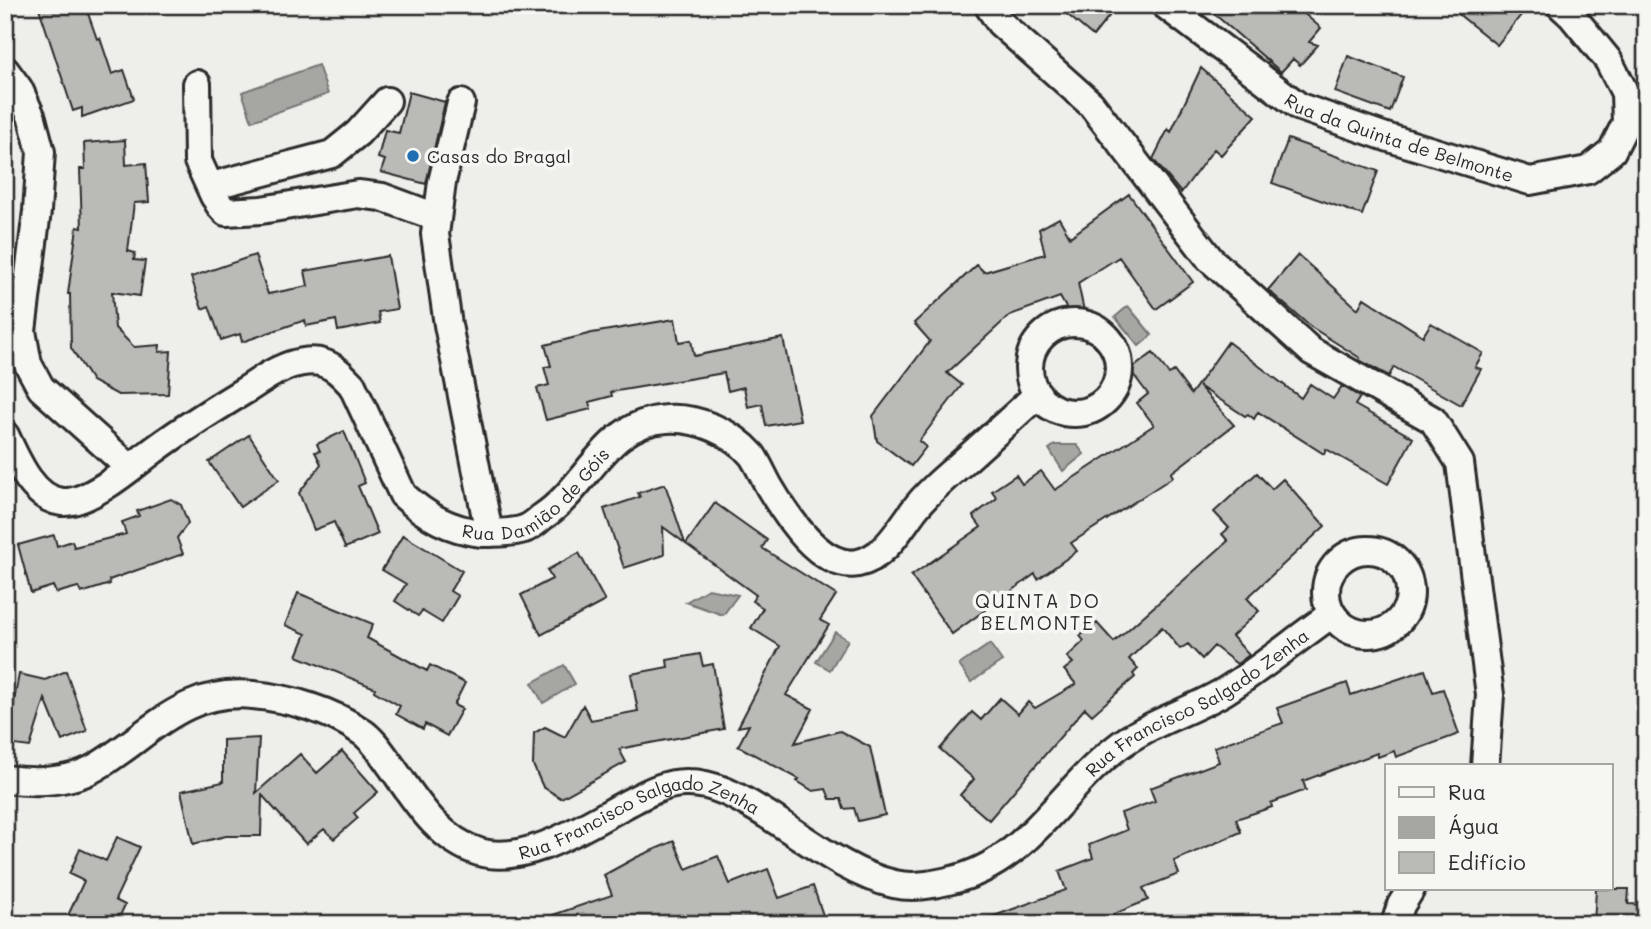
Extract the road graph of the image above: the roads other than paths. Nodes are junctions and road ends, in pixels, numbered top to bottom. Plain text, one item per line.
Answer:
1 (988, 5) edge
2 (1165, 5) edge
3 (1560, 5) edge
4 (5, 70) edge
5 (197, 84) dead end
6 (387, 101) dead end
7 (461, 103) dead end
8 (215, 195) junction
9 (436, 217) junction
10 (1038, 394) dead end
11 (5, 435) edge
12 (130, 468) junction
13 (489, 533) junction
14 (1332, 614) dead end
15 (1485, 764) edge
16 (5, 779) edge
17 (1402, 906) edge
18 (1379, 924) edge

1 - 15 street
2 - 3 street, Rua da Quinta de Belmonte
4 - 12 street
5 - 8 street
6 - 8 street
7 - 9 street
8 - 9 street
9 - 13 street
10 - 13 street, Rua Damião de Góis
11 - 12 street, Rua Damião de Góis
12 - 13 street, Rua Damião de Góis
14 - 16 street, Rua Francisco Salgado Zenha
17 - 18 street

